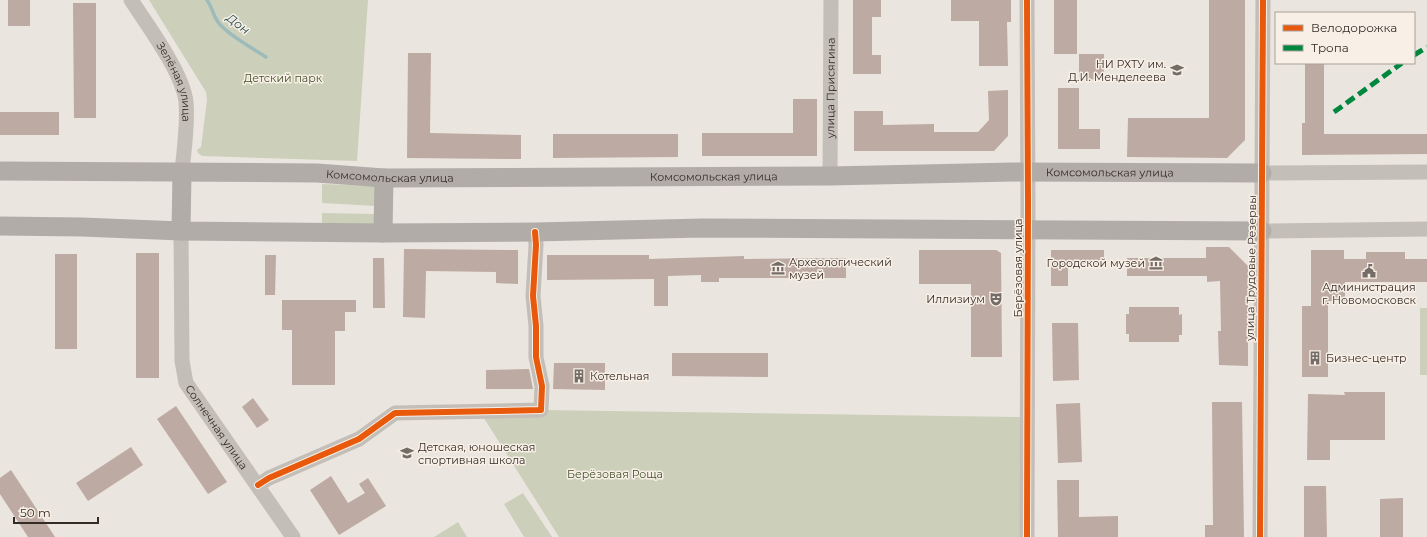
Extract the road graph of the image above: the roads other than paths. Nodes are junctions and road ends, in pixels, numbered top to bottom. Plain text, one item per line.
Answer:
1 (131, 0) edge
2 (830, 0) edge
3 (1026, 0) edge
4 (1263, 0) edge
5 (0, 171) edge
6 (182, 172) junction
7 (1028, 172) junction
8 (1427, 172) edge
9 (1262, 173) junction
10 (830, 176) junction
11 (384, 178) junction
12 (0, 226) edge
13 (1028, 229) junction
14 (1427, 230) edge
15 (181, 231) junction
16 (1262, 231) junction
17 (535, 232) junction
18 (383, 233) junction
19 (258, 485) junction
20 (293, 537) edge
21 (1027, 537) edge
22 (1260, 537) edge

1 - 6 street, Зелёная улица
2 - 10 street, улица Присягина
3 - 7 street, Берёзовая улица
4 - 9 street, улица Трудовые Резервы
5 - 6 main road, Комсомольская улица
6 - 11 main road, Комсомольская улица
6 - 15 main road
7 - 9 main road, Комсомольская улица
7 - 10 main road, Комсомольская улица
7 - 13 street, Берёзовая улица
8 - 9 street, Комсомольская улица
9 - 16 street, улица Трудовые Резервы
10 - 11 main road, Комсомольская улица
11 - 18 main road
12 - 15 main road
13 - 16 main road
13 - 17 main road
13 - 21 street, Берёзовая улица
14 - 16 street
15 - 18 main road
15 - 19 street, Солнечная улица
16 - 22 street, улица Трудовые Резервы
17 - 18 main road
17 - 19 street
19 - 20 street, Солнечная улица

